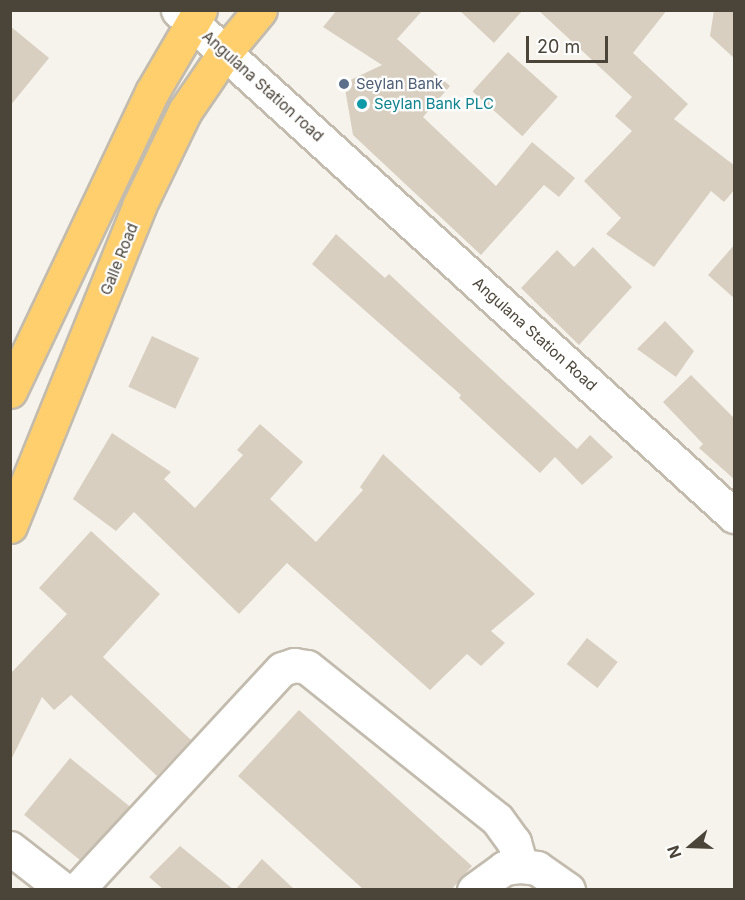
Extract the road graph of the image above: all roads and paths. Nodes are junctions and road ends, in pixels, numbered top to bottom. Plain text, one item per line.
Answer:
1 (260, 10) edge
2 (190, 14) edge
3 (226, 51) junction
4 (335, 151) joint
5 (10, 391) edge
6 (735, 516) edge
7 (10, 526) edge
8 (10, 848) edge
9 (521, 866) junction
10 (478, 885) edge
11 (64, 890) edge
12 (77, 890) edge
13 (568, 890) edge

1 - 3 highway, Galle Road
2 - 3 street, Angulana Station road
2 - 5 highway
3 - 4 street, Angulana Station road
3 - 7 highway, Galle Road
4 - 6 street, Angulana Station Road
8 - 11 street
9 - 10 street
9 - 12 street
9 - 13 street

